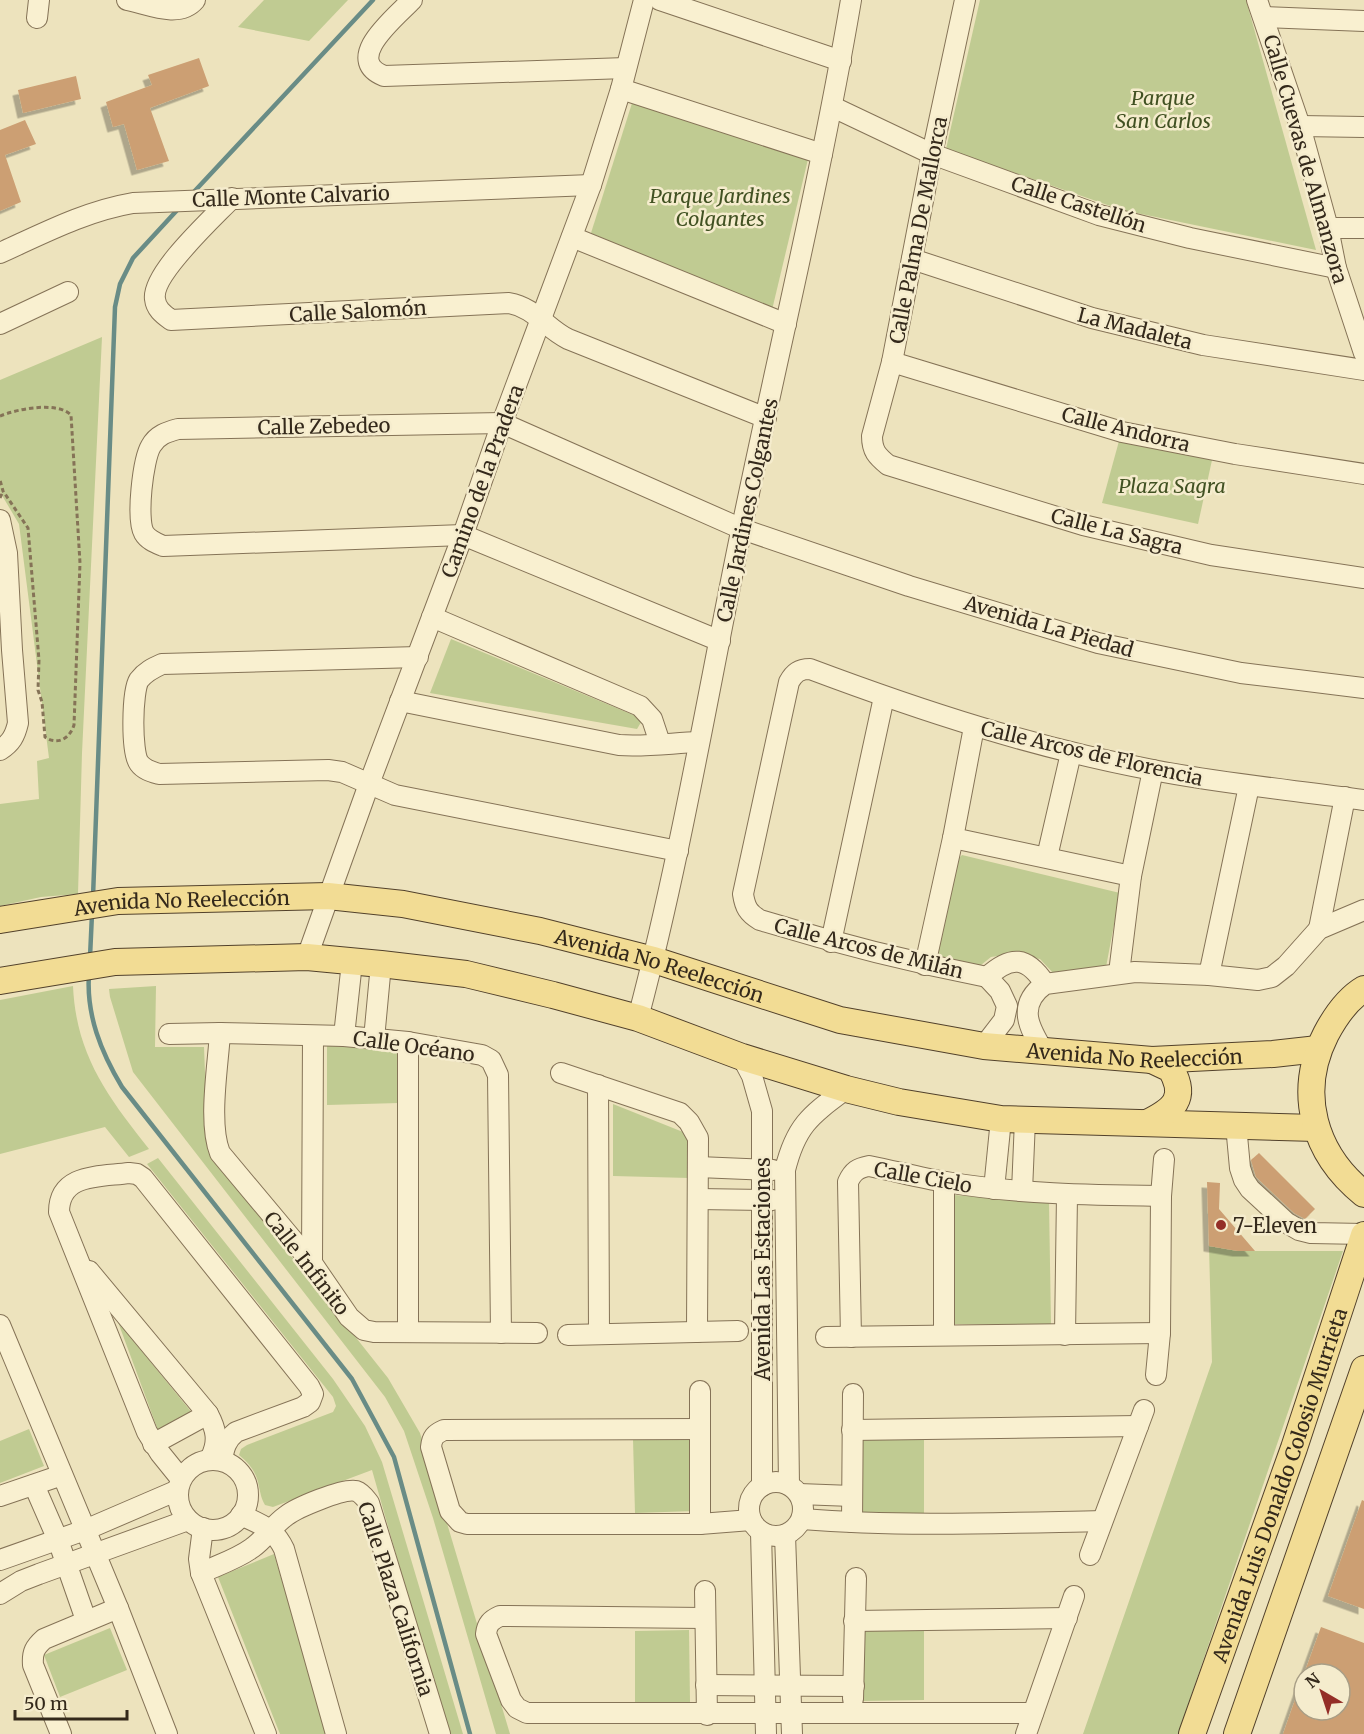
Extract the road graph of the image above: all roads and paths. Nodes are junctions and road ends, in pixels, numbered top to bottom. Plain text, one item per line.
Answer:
1 (195, 0) edge
2 (412, 0) edge
3 (644, 0) edge
4 (660, 0) edge
5 (851, 0) edge
6 (966, 0) edge
7 (133, 1) edge
8 (1261, 9) edge
9 (1364, 21) edge
10 (841, 61) junction
11 (626, 68) junction
12 (621, 89) junction
13 (833, 107) junction
14 (1300, 126) junction
15 (1364, 127) edge
16 (822, 154) junction
17 (932, 154) junction
18 (591, 185) junction
19 (232, 198) junction
20 (1328, 228) junction
21 (1364, 228) edge
22 (572, 237) junction
23 (0, 253) edge
24 (912, 259) junction
25 (1336, 268) junction
26 (68, 292) dead end
27 (540, 319) junction
28 (0, 324) edge
29 (786, 324) junction
30 (1361, 332) edge
31 (1364, 353) edge
32 (892, 362) junction
33 (1364, 370) edge
34 (0, 416) edge
35 (766, 418) junction
36 (502, 423) junction
37 (878, 457) joint
38 (1364, 474) edge
39 (0, 480) edge
40 (3, 490) junction
41 (0, 498) edge
42 (0, 520) edge
43 (742, 529) junction
44 (463, 535) junction
45 (3, 553) edge
46 (1364, 578) edge
47 (432, 617) junction
48 (720, 641) junction
49 (6, 651) edge
50 (418, 657) junction
51 (794, 674) joint
52 (1364, 688) edge
53 (884, 697) junction
54 (400, 701) junction
55 (974, 727) junction
56 (699, 742) junction
57 (660, 743) junction
58 (4, 747) edge
59 (1071, 753) junction
60 (1153, 770) junction
61 (369, 784) junction
62 (1249, 786) junction
63 (1354, 798) edge
64 (953, 838) junction
65 (678, 851) junction
66 (1047, 857) junction
67 (1131, 876) junction
68 (328, 896) junction
69 (1364, 910) edge
70 (0, 920) edge
71 (1319, 929) junction
72 (831, 942) junction
73 (307, 957) junction
74 (654, 960) junction
75 (352, 962) junction
76 (381, 964) junction
77 (925, 965) junction
78 (1119, 973) junction
79 (1209, 975) junction
80 (987, 977) junction
81 (0, 981) edge
82 (1045, 984) junction
83 (1364, 989) edge
84 (1008, 1006) junction
85 (1027, 1008) junction
86 (638, 1018) junction
87 (220, 1033) junction
88 (170, 1034) dead end
89 (313, 1036) junction
90 (344, 1036) junction
91 (374, 1039) junction
92 (408, 1042) junction
93 (984, 1047) junction
94 (1318, 1049) junction
95 (1044, 1052) junction
96 (742, 1057) junction
97 (1152, 1060) junction
98 (561, 1073) dead end
99 (598, 1085) junction
100 (846, 1089) junction
101 (1013, 1120) junction
102 (1147, 1123) junction
103 (1236, 1125) junction
104 (1316, 1128) junction
105 (1164, 1159) dead end
106 (698, 1167) junction
107 (762, 1170) junction
108 (785, 1170) junction
109 (944, 1182) junction
110 (994, 1189) junction
111 (1022, 1191) junction
112 (1364, 1194) edge
113 (1067, 1195) junction
114 (1161, 1196) junction
115 (698, 1200) junction
116 (762, 1200) junction
117 (784, 1200) junction
118 (1364, 1234) edge
119 (78, 1257) junction
120 (312, 1263) junction
121 (0, 1325) edge
122 (738, 1331) dead end
123 (408, 1332) junction
124 (698, 1332) junction
125 (501, 1333) junction
126 (537, 1333) dead end
127 (1160, 1333) junction
128 (599, 1334) junction
129 (568, 1335) dead end
130 (944, 1335) junction
131 (1065, 1335) junction
132 (826, 1337) dead end
133 (851, 1337) junction
134 (1364, 1369) edge
135 (1156, 1376) dead end
136 (699, 1391) dead end
137 (853, 1394) dead end
138 (208, 1414) junction
139 (699, 1429) junction
140 (852, 1430) junction
141 (153, 1444) junction
142 (216, 1460) junction
143 (62, 1475) junction
144 (34, 1485) junction
145 (180, 1485) junction
146 (762, 1486) junction
147 (794, 1489) junction
148 (0, 1496) edge
149 (852, 1496) junction
150 (241, 1515) junction
151 (802, 1519) junction
152 (1102, 1521) junction
153 (852, 1522) junction
154 (196, 1524) junction
155 (700, 1524) junction
156 (756, 1526) junction
157 (271, 1529) junction
158 (86, 1530) junction
159 (785, 1535) junction
160 (58, 1540) junction
161 (96, 1555) junction
162 (1090, 1555) dead end
163 (0, 1560) edge
164 (67, 1565) junction
165 (201, 1573) junction
166 (856, 1578) dead end
167 (705, 1591) dead end
168 (0, 1593) edge
169 (1074, 1596) dead end
170 (118, 1608) junction
171 (705, 1618) junction
172 (1067, 1618) junction
173 (86, 1620) junction
174 (854, 1621) junction
175 (706, 1685) junction
176 (765, 1685) junction
177 (790, 1686) junction
178 (854, 1686) junction
179 (1033, 1713) junction
180 (853, 1714) junction
181 (707, 1715) junction
182 (766, 1724) edge
183 (792, 1724) edge
184 (60, 1734) edge
185 (167, 1734) edge
186 (266, 1734) edge
187 (336, 1734) edge
188 (440, 1734) edge
189 (1026, 1734) edge
190 (1192, 1734) edge
191 (1238, 1734) edge

1 - 7 street
2 - 11 street
3 - 11 street, Camino de la Pradera
4 - 10 street
5 - 10 street, Calle Jardines Colgantes
6 - 17 street, Calle Palma De Mallorca
8 - 9 street
8 - 14 street, Calle Cuevas de Almanzora
10 - 13 street, Calle Jardines Colgantes
11 - 12 street, Camino de la Pradera
12 - 16 street
12 - 18 street, Camino de la Pradera
13 - 16 street, Calle Jardines Colgantes
13 - 17 street, Calle Castellón
14 - 15 street
14 - 20 street, Calle Cuevas de Almanzora
16 - 29 street, Calle Jardines Colgantes
17 - 24 street, Calle Palma De Mallorca
17 - 25 street, Calle Castellón
18 - 19 street, Calle Monte Calvario
18 - 22 street, Camino de la Pradera
19 - 23 street, Calle Monte Calvario
19 - 27 street, Calle Salomón
20 - 21 street
20 - 25 street, Calle Cuevas de Almanzora
22 - 27 street, Camino de la Pradera
22 - 29 street
24 - 32 street, Calle Palma De Mallorca
24 - 33 street, La Madaleta
25 - 30 street, Calle Cuevas de Almanzora
26 - 28 street
27 - 35 street, Calle Salomón
27 - 36 street, Camino de la Pradera
29 - 35 street, Calle Jardines Colgantes
30 - 31 street, Calle Cuevas de Almanzora
32 - 37 street, Calle Palma De Mallorca
32 - 38 street, Calle Andorra
34 - 40 path
35 - 43 street, Calle Jardines Colgantes
36 - 43 street, Avenida La Piedad
36 - 44 street, Camino de la Pradera
36 - 44 street, Calle Zebedeo
37 - 46 street, Calle La Sagra
39 - 40 path
40 - 41 path
42 - 45 street
43 - 48 street, Calle Jardines Colgantes
43 - 52 street, Avenida La Piedad
44 - 47 street, Camino de la Pradera
44 - 48 street
45 - 49 street
47 - 50 street, Camino de la Pradera
47 - 57 street
48 - 56 street, Calle Jardines Colgantes
49 - 58 street
50 - 54 street, Camino de la Pradera
50 - 61 street
51 - 53 street, Calle Arcos de Florencia
51 - 72 street, Calle Arcos de Milán
53 - 55 street, Calle Arcos de Florencia
53 - 72 street
54 - 57 street
54 - 61 street, Camino de la Pradera
55 - 59 street, Calle Arcos de Florencia
55 - 64 street
56 - 57 street
56 - 65 street, Calle Jardines Colgantes
59 - 60 street, Calle Arcos de Florencia
59 - 66 street
60 - 62 street, Calle Arcos de Florencia
60 - 67 street
61 - 65 street
61 - 68 street, Camino de la Pradera
62 - 63 street, Calle Arcos de Florencia
62 - 79 street
63 - 71 street
64 - 66 street
64 - 77 street
65 - 74 street, Calle Jardines Colgantes
66 - 67 street
67 - 78 street
68 - 70 main road, Avenida No Reelección
68 - 73 street, Camino de la Pradera
68 - 74 main road, Avenida No Reelección
69 - 71 street
71 - 79 street
72 - 77 street, Calle Arcos de Milán
73 - 75 main road
73 - 81 main road
74 - 86 street, Calle Jardines Colgantes
74 - 93 main road, Avenida No Reelección
75 - 76 main road
75 - 90 street
76 - 86 main road
76 - 91 street
77 - 80 street, Calle Arcos de Milán
78 - 79 street
78 - 82 street
80 - 82 street
80 - 84 street
82 - 85 street
83 - 94 main road
84 - 85 street
84 - 93 street
85 - 95 street
86 - 96 main road
87 - 88 street, Calle Océano
87 - 89 street, Calle Océano
87 - 120 street, Calle Infinito
89 - 90 street, Calle Océano
89 - 120 street
90 - 91 street, Calle Océano
91 - 92 street, Calle Océano
92 - 123 street
92 - 125 street, Calle Océano
93 - 95 main road, Avenida No Reelección
94 - 97 main road, Avenida No Reelección
94 - 104 main road
95 - 97 main road, Avenida No Reelección
96 - 100 main road
96 - 107 street, Avenida Las Estaciones
97 - 102 main road
98 - 99 street
99 - 106 street
99 - 128 street
100 - 101 main road
100 - 108 street, Avenida Las Estaciones
101 - 102 main road
101 - 110 street
101 - 111 street
102 - 103 main road
103 - 104 main road
103 - 118 street
104 - 112 main road
105 - 114 street
106 - 107 street
106 - 115 street
107 - 108 street
107 - 116 street, Avenida Las Estaciones
108 - 117 street, Avenida Las Estaciones
109 - 110 street, Calle Cielo
109 - 130 street
109 - 133 street, Calle Cielo
110 - 111 street, Calle Cielo
111 - 113 street, Calle Cielo
113 - 114 street, Calle Cielo
113 - 131 street
114 - 127 street
115 - 116 street
115 - 124 street
116 - 117 street
116 - 146 street, Avenida Las Estaciones
117 - 147 street, Avenida Las Estaciones
118 - 190 main road, Avenida Luis Donaldo Colosio Murrieta
119 - 138 street
119 - 141 street
119 - 142 street
120 - 123 street, Calle Infinito
121 - 143 street
122 - 124 street
123 - 125 street, Calle Infinito
124 - 128 street
125 - 126 street, Calle Infinito
127 - 131 street
127 - 135 street
128 - 129 street
130 - 131 street
130 - 133 street
132 - 133 street
134 - 191 main road, Avenida Luis Donaldo Colosio Murrieta
136 - 139 street
137 - 140 street
138 - 141 street
138 - 142 street
139 - 155 street
139 - 155 street
140 - 149 street
140 - 152 street
141 - 145 street
142 - 145 street
142 - 150 street
143 - 144 street
143 - 158 street
144 - 148 street
144 - 160 street
145 - 154 street
145 - 158 street
146 - 147 street
146 - 156 street
147 - 149 street
147 - 151 street
149 - 153 street
150 - 154 street
150 - 157 street
151 - 153 street
151 - 159 street
152 - 153 street
152 - 162 street
154 - 161 street
154 - 165 street
155 - 156 street
156 - 159 street
156 - 176 street
157 - 165 street
157 - 187 street
157 - 188 street, Calle Plaza California
158 - 160 street
158 - 161 street
159 - 177 street
160 - 163 street
160 - 164 street
161 - 164 street
161 - 170 street
164 - 168 street
164 - 173 street
165 - 186 street
166 - 174 street
167 - 171 street
169 - 172 street
170 - 173 street
170 - 185 street
171 - 175 street
171 - 181 street
172 - 174 street
172 - 179 street
173 - 184 street
174 - 178 street
175 - 176 street
175 - 181 street
176 - 177 street
176 - 182 street
177 - 178 street
177 - 183 street
178 - 180 street
179 - 180 street
179 - 189 street
180 - 183 street
181 - 182 street
182 - 183 street

